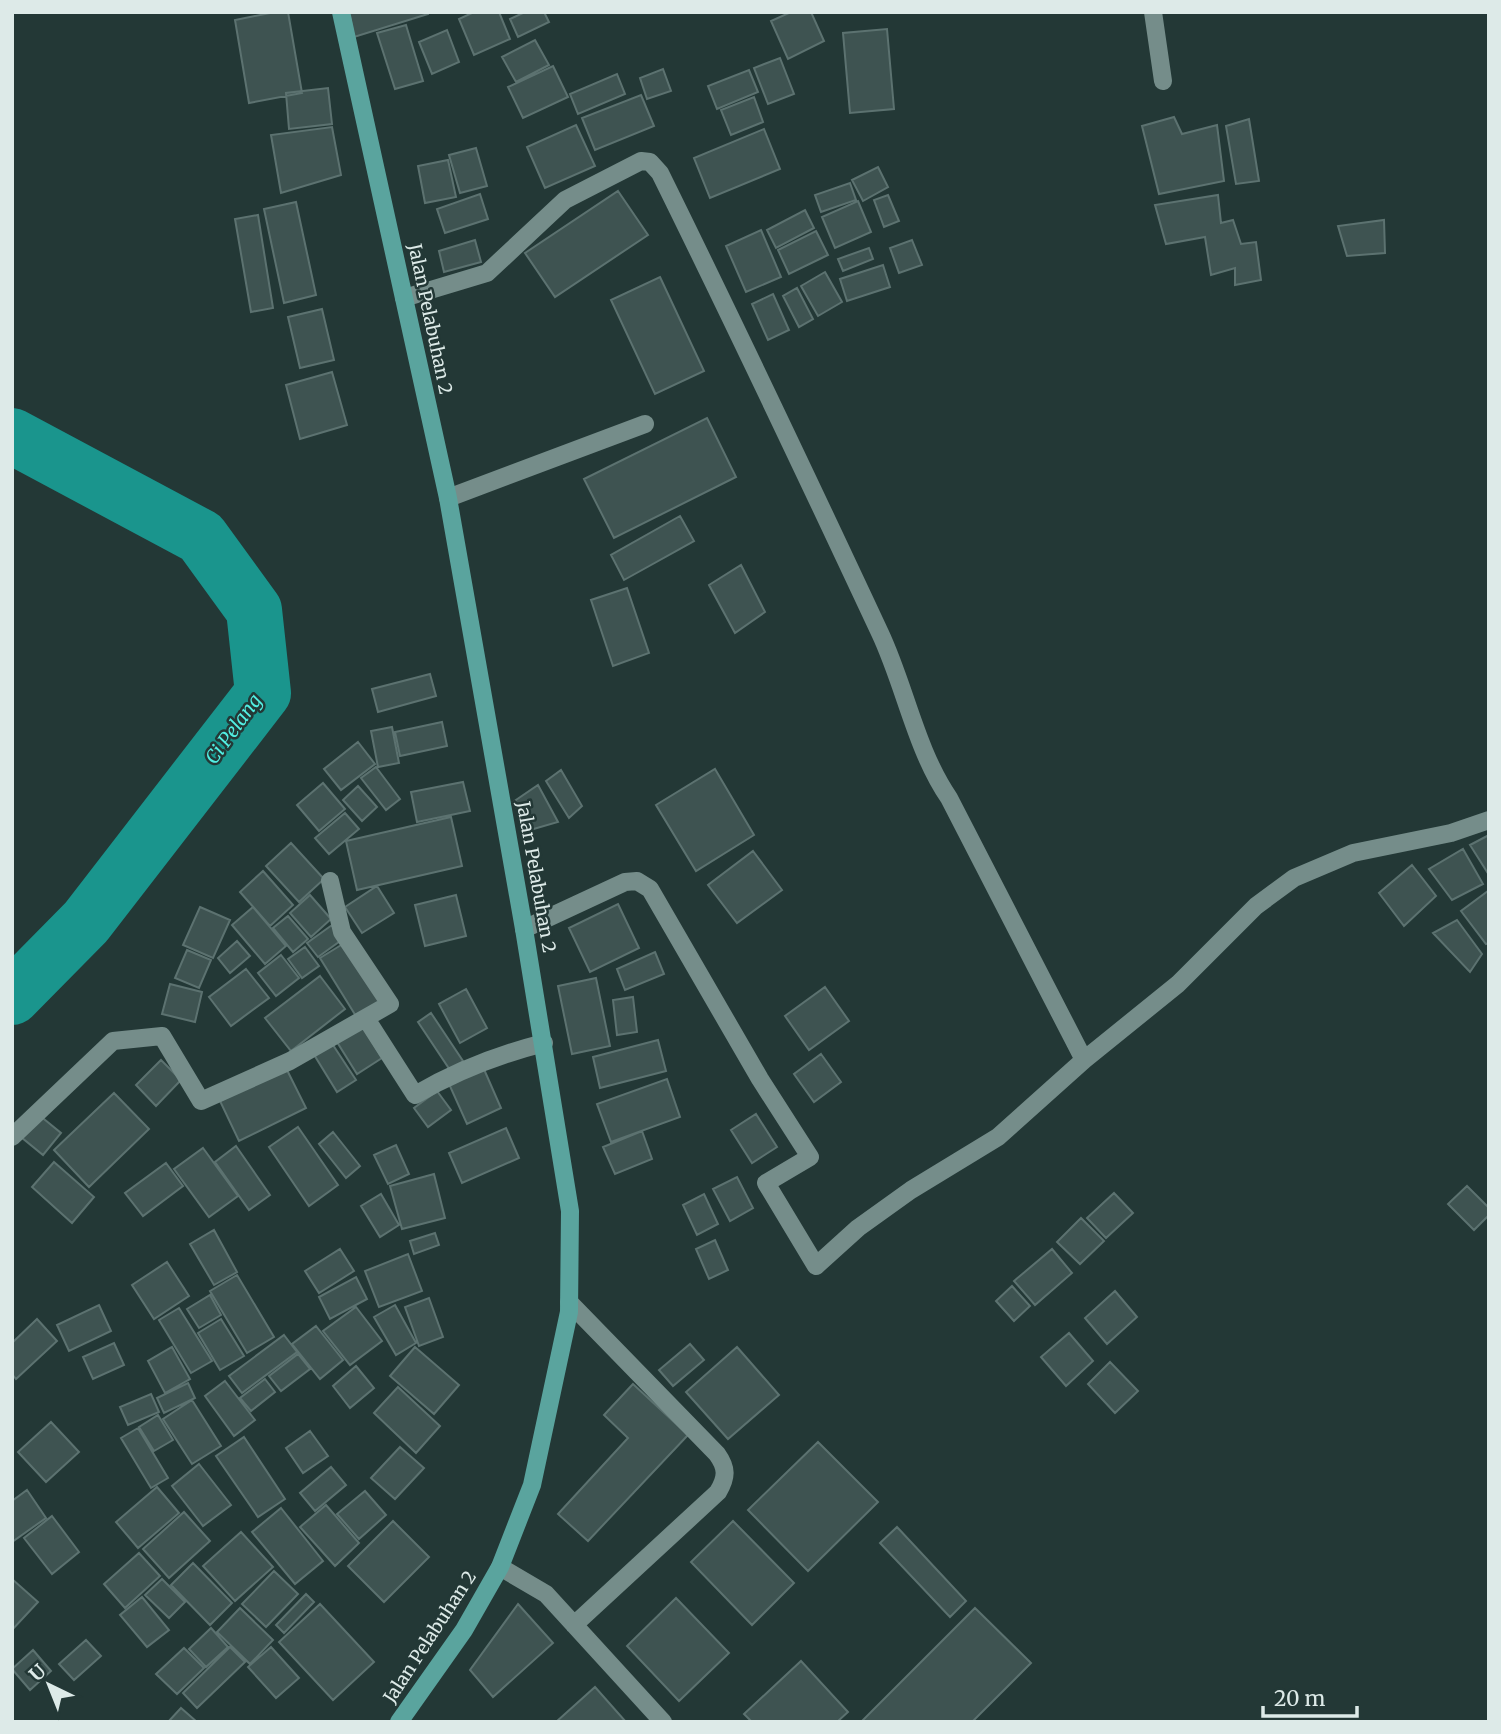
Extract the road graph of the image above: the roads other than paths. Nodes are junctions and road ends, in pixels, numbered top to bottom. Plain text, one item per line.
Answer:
1 (341, 12) edge
2 (1153, 12) edge
3 (1163, 81) dead end
4 (404, 298) junction
5 (645, 424) dead end
6 (448, 498) junction
7 (1489, 820) edge
8 (330, 881) dead end
9 (524, 929) junction
10 (367, 1020) junction
11 (544, 1043) junction
12 (1084, 1060) junction
13 (12, 1138) edge
14 (569, 1302) junction
15 (500, 1567) junction
16 (574, 1625) junction
17 (399, 1722) edge
18 (663, 1722) edge

1 - 4 main road, Jalan Pelabuhan 2
2 - 3 street
4 - 6 main road, Jalan Pelabuhan 2
4 - 12 street
5 - 6 street
6 - 9 main road, Jalan Pelabuhan 2
7 - 12 street
8 - 10 street
9 - 11 main road, Jalan Pelabuhan 2
9 - 12 street
10 - 11 street
10 - 13 street
11 - 14 main road, Jalan Pelabuhan 2
14 - 15 main road, Jalan Pelabuhan 2
14 - 16 street
15 - 16 street
15 - 17 main road, Jalan Pelabuhan 2
16 - 18 street

